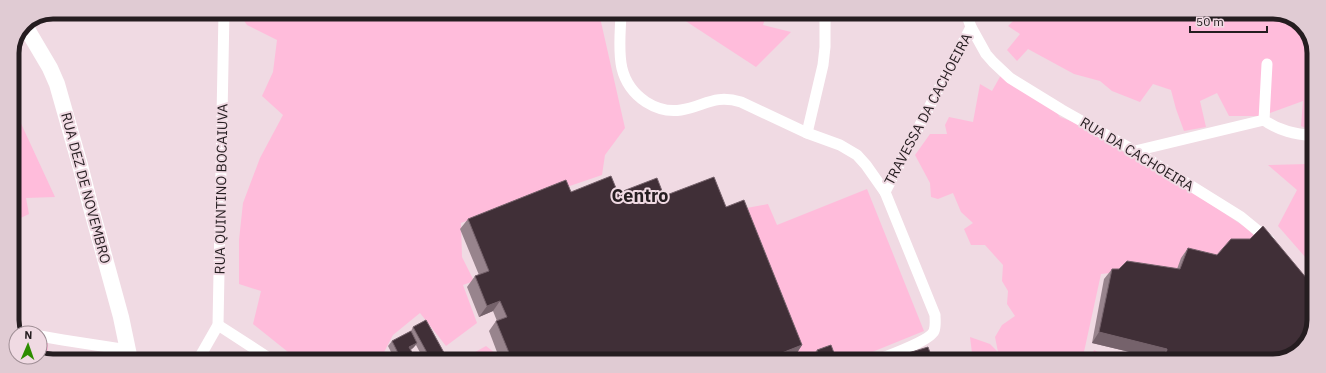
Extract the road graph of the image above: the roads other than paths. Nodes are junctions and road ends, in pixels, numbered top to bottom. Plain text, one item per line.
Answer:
1 (224, 19) edge
2 (621, 19) edge
3 (826, 19) edge
4 (968, 19) edge
5 (971, 27) junction
6 (28, 30) edge
7 (1267, 64) dead end
8 (1264, 120) junction
9 (807, 133) junction
10 (1307, 135) edge
11 (1135, 151) junction
12 (885, 192) junction
13 (1279, 249) edge
14 (218, 325) junction
15 (48, 337) edge
16 (125, 354) edge
17 (129, 354) edge
18 (201, 354) edge
19 (263, 354) edge
20 (892, 354) edge

1 - 14 street, RUA QUINTINO BOCAIUVA
2 - 9 street
3 - 9 street
4 - 5 street, RUA DA CACHOEIRA
5 - 11 street, RUA DA CACHOEIRA
5 - 12 street, TRAVESSA DA CACHOEIRA
6 - 17 main road, RUA DEZ DE NOVEMBRO
7 - 8 street
8 - 10 street
8 - 11 street
9 - 12 street
11 - 13 street, RUA DA CACHOEIRA
12 - 20 street
14 - 18 street, RUA QUINTINO BOCAIUVA
14 - 19 street
15 - 16 street

